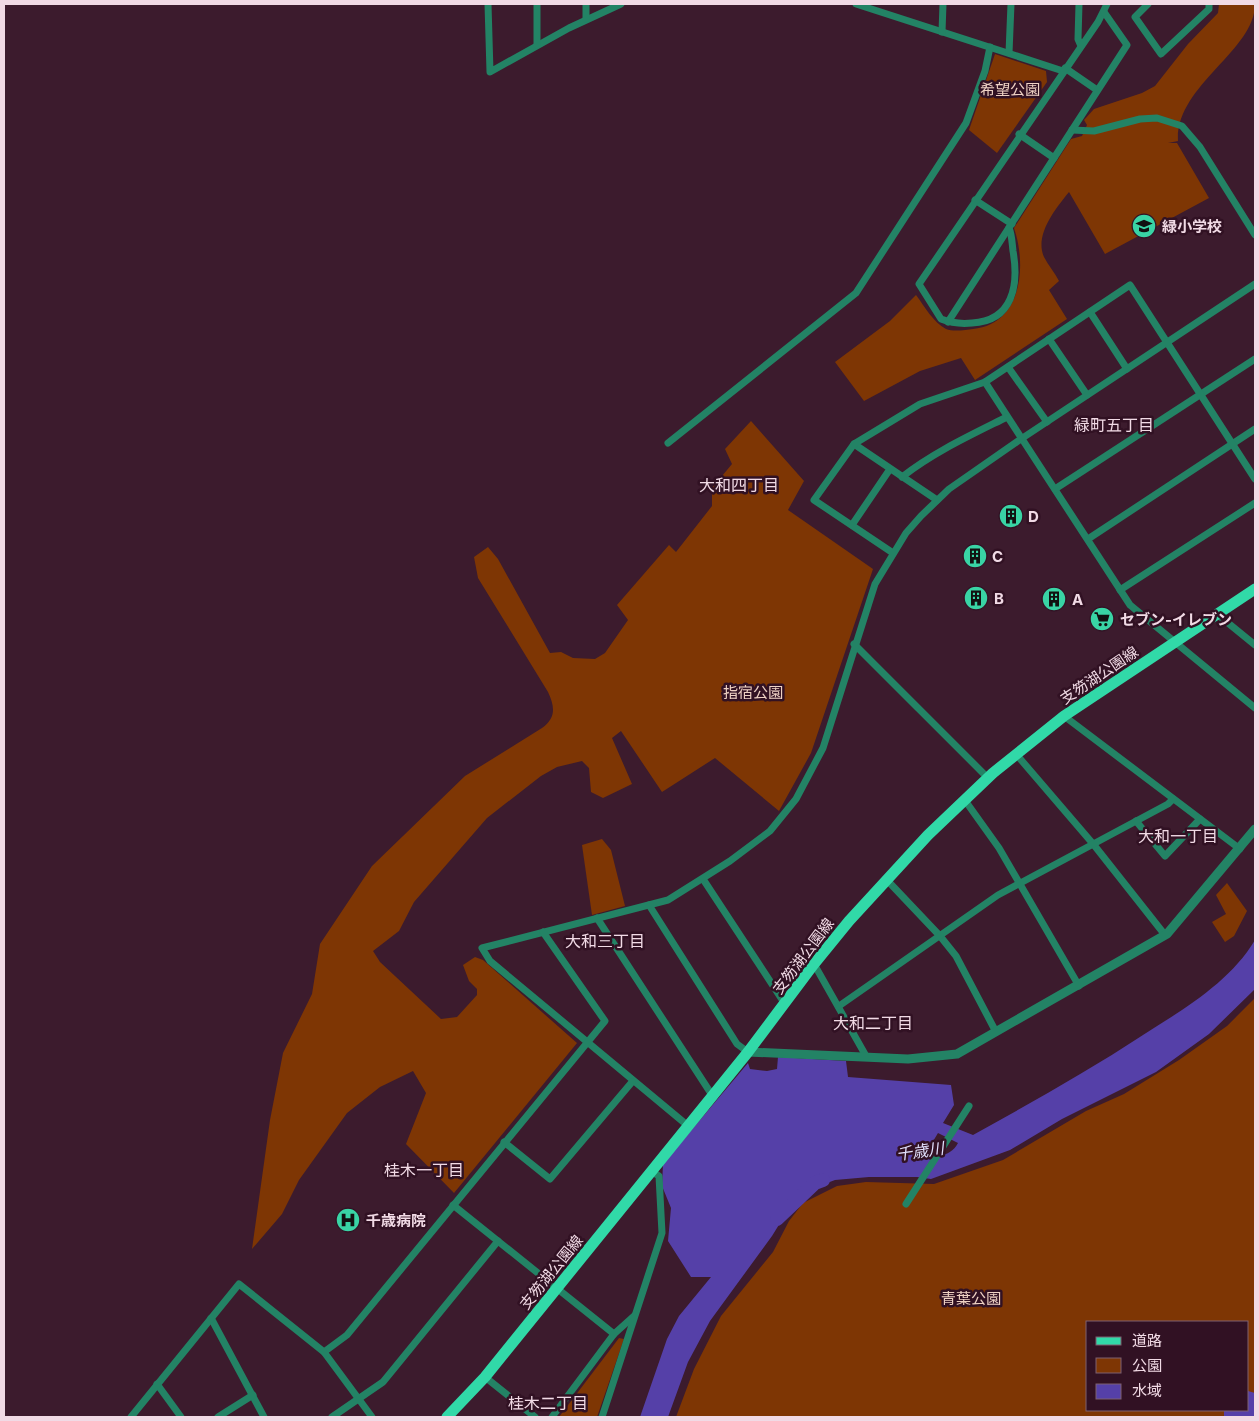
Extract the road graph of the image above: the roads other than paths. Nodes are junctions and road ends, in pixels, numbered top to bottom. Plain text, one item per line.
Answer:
1 (488, 4) edge
2 (537, 4) edge
3 (586, 4) edge
4 (621, 4) edge
5 (856, 4) edge
6 (943, 4) edge
7 (1010, 4) edge
8 (1079, 4) edge
9 (1107, 4) edge
10 (1148, 4) edge
11 (1209, 4) edge
12 (870, 6) edge
13 (1104, 12) junction
14 (586, 19) junction
15 (942, 32) junction
16 (537, 45) junction
17 (1081, 46) junction
18 (990, 47) junction
19 (1009, 53) junction
20 (1064, 70) junction
21 (1097, 90) junction
22 (1072, 130) junction
23 (1019, 134) junction
24 (1054, 158) junction
25 (975, 200) junction
26 (1010, 226) junction
27 (1255, 234) edge
28 (1255, 284) edge
29 (1090, 312) junction
30 (948, 322) junction
31 (1049, 340) junction
32 (1167, 342) junction
33 (1255, 359) edge
34 (1008, 367) junction
35 (1127, 368) junction
36 (985, 382) junction
37 (1087, 395) junction
38 (1200, 395) junction
39 (1007, 417) junction
40 (1047, 422) junction
41 (1255, 429) edge
42 (1021, 439) junction
43 (668, 443) dead end
44 (854, 444) junction
45 (1232, 444) junction
46 (890, 469) junction
47 (902, 477) junction
48 (1255, 479) edge
49 (1056, 490) junction
50 (937, 500) junction
51 (1255, 503) edge
52 (852, 525) junction
53 (1088, 539) junction
54 (893, 553) junction
55 (1255, 589) edge
56 (1120, 590) junction
57 (1217, 614) junction
58 (1175, 643) junction
59 (854, 644) junction
60 (1255, 645) edge
61 (1255, 708) edge
62 (1064, 716) junction
63 (1016, 754) junction
64 (988, 778) junction
65 (964, 799) junction
66 (1174, 799) junction
67 (1200, 819) junction
68 (1136, 821) junction
69 (1255, 829) edge
70 (1094, 844) junction
71 (1240, 849) junction
72 (703, 879) junction
73 (886, 880) junction
74 (1021, 884) junction
75 (649, 905) junction
76 (597, 918) junction
77 (544, 932) junction
78 (1165, 935) junction
79 (940, 936) junction
80 (814, 964) junction
81 (1079, 986) junction
82 (785, 1004) junction
83 (840, 1006) junction
84 (996, 1032) junction
85 (586, 1043) junction
86 (748, 1052) junction
87 (866, 1056) junction
88 (632, 1082) junction
89 (712, 1095) junction
90 (967, 1109) dead end
91 (687, 1126) junction
92 (504, 1142) junction
93 (651, 1170) junction
94 (906, 1204) dead end
95 (453, 1205) junction
96 (498, 1241) junction
97 (557, 1288) junction
98 (636, 1314) junction
99 (212, 1318) junction
100 (614, 1334) junction
101 (324, 1352) junction
102 (485, 1377) junction
103 (157, 1384) junction
104 (253, 1395) junction
105 (359, 1400) junction
106 (132, 1417) edge
107 (181, 1417) edge
108 (218, 1417) edge
109 (264, 1417) edge
110 (332, 1417) edge
111 (372, 1417) edge
112 (448, 1417) edge
113 (535, 1417) edge
114 (552, 1417) edge
115 (602, 1417) edge

1 - 16 street
2 - 16 street
3 - 14 street
4 - 14 street
5 - 12 street
6 - 15 street
7 - 19 street
8 - 17 street
9 - 13 street
10 - 11 street
12 - 15 street
13 - 17 street
13 - 21 street
14 - 16 street
15 - 18 street
17 - 20 street
18 - 19 street
18 - 43 street
19 - 20 street
20 - 21 street
20 - 23 street
21 - 22 street
22 - 24 street
22 - 27 street
23 - 24 street
23 - 25 street
24 - 26 street
25 - 26 street
25 - 30 street
26 - 30 street
26 - 30 street
28 - 32 street
29 - 31 street
29 - 32 street
29 - 35 street
31 - 34 street
31 - 37 street
32 - 35 street
32 - 38 street
33 - 38 street
34 - 36 street
34 - 40 street
35 - 37 street
36 - 39 street
36 - 44 street
37 - 40 street
38 - 45 street
38 - 49 street
39 - 42 street
39 - 47 street
40 - 42 street
41 - 45 street
42 - 49 street
42 - 50 street
44 - 46 street
44 - 52 street
45 - 48 street
45 - 53 street
46 - 47 street
46 - 52 street
47 - 50 street
49 - 53 street
50 - 54 street
51 - 56 street
52 - 54 street
53 - 56 street
54 - 59 street
55 - 57 main road, 支笏湖公園線
56 - 58 street
57 - 58 main road, 支笏湖公園線
57 - 60 street
58 - 61 street
58 - 62 main road, 支笏湖公園線
59 - 64 street
59 - 72 street
62 - 63 main road, 支笏湖公園線
62 - 66 street
63 - 64 main road, 支笏湖公園線
63 - 70 street
64 - 65 main road, 支笏湖公園線
65 - 73 main road, 支笏湖公園線
65 - 74 street
66 - 67 street
66 - 68 street
67 - 68 street
67 - 71 street
68 - 70 street
69 - 71 street
70 - 74 street
70 - 78 street
71 - 78 street
72 - 75 street
72 - 82 street
73 - 79 street
73 - 80 main road, 支笏湖公園線
74 - 79 street
74 - 81 street
75 - 76 street
75 - 86 street
76 - 77 street
76 - 89 street
77 - 85 street
77 - 85 street
78 - 81 street
79 - 83 street
79 - 84 street
80 - 82 main road, 支笏湖公園線
80 - 83 street
81 - 84 street
82 - 86 main road, 支笏湖公園線
83 - 87 street
84 - 87 street
85 - 88 street
85 - 92 street
86 - 87 street
86 - 89 main road, 支笏湖公園線
88 - 91 street
88 - 92 street
89 - 91 main road, 支笏湖公園線
90 - 94 street
91 - 93 main road, 支笏湖公園線
92 - 95 street
93 - 97 main road, 支笏湖公園線
93 - 98 street
95 - 96 street
95 - 101 street
96 - 97 street
96 - 105 street
97 - 100 street
97 - 102 main road, 支笏湖公園線
98 - 100 street
98 - 115 street
99 - 101 street
99 - 103 street
99 - 104 street
100 - 114 street
101 - 105 street
102 - 112 main road, 支笏湖公園線
102 - 113 street
103 - 106 street
103 - 107 street
104 - 108 street
104 - 109 street
105 - 110 street
105 - 111 street

